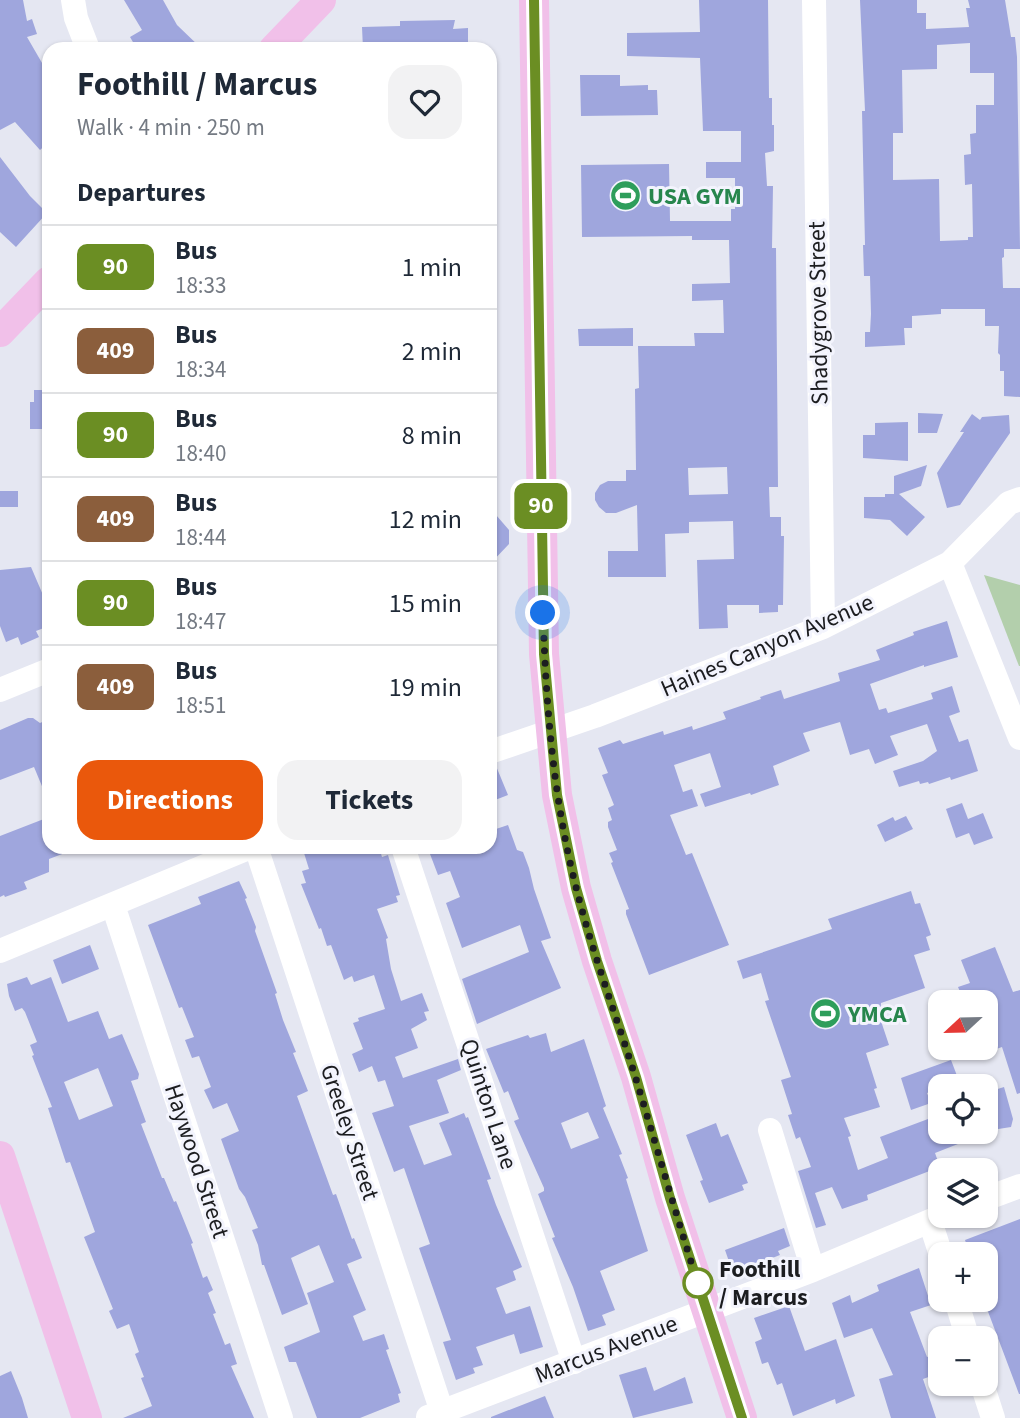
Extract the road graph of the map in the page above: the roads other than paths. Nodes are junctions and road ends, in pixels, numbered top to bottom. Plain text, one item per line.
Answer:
1 (73, 0) edge
2 (321, 0) edge
3 (534, 0) edge
4 (814, 0) edge
5 (85, 42) edge
6 (281, 42) edge
7 (42, 287) edge
8 (4, 319) edge
9 (1020, 499) edge
10 (950, 563) junction
11 (823, 627) junction
12 (42, 673) edge
13 (0, 690) edge
14 (550, 730) junction
15 (1020, 738) edge
16 (497, 749) edge
17 (236, 854) edge
18 (255, 854) edge
19 (405, 854) edge
20 (113, 905) junction
21 (0, 951) edge
22 (769, 1130) dead end
23 (0, 1156) edge
24 (1020, 1186) edge
25 (998, 1194) edge
26 (928, 1222) edge
27 (813, 1270) junction
28 (706, 1310) junction
29 (574, 1362) junction
30 (986, 1396) edge
31 (437, 1416) edge
32 (87, 1418) edge
33 (281, 1418) edge
34 (742, 1418) edge
35 (993, 1418) edge

1 - 5 street
2 - 6 main road
3 - 14 main road
4 - 11 street, Shadygrove Street
7 - 8 main road
9 - 10 street, Haines Canyon Avenue
10 - 11 street, Haines Canyon Avenue
10 - 15 street
11 - 14 street, Haines Canyon Avenue
12 - 13 street
14 - 16 street, Haines Canyon Avenue
14 - 28 main road
17 - 20 street
18 - 31 street, Greeley Street
19 - 29 street, Quinton Lane
20 - 21 street
20 - 33 street, Haywood Street
22 - 27 street
23 - 32 main road
24 - 25 street
26 - 27 street, Marcus Avenue
27 - 28 street, Marcus Avenue
28 - 29 street, Marcus Avenue
28 - 34 main road
29 - 31 street, Marcus Avenue
30 - 35 street

